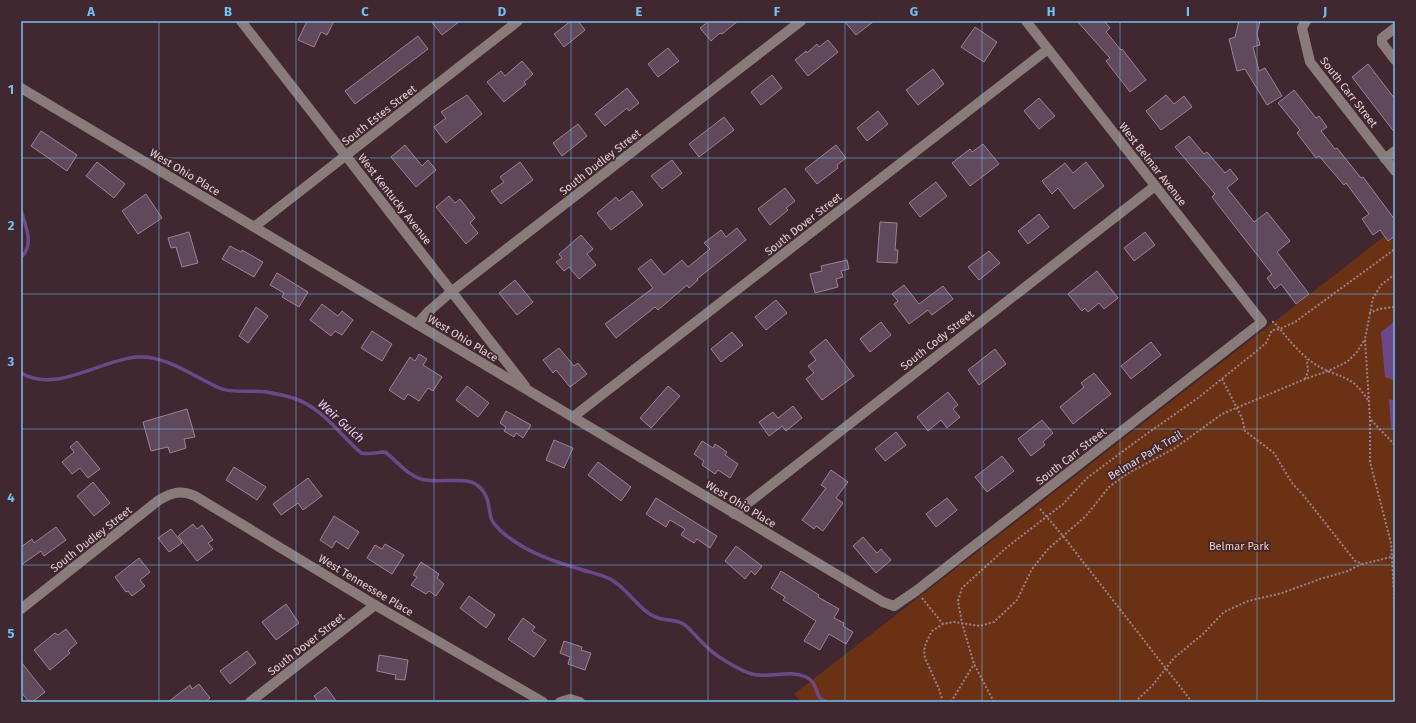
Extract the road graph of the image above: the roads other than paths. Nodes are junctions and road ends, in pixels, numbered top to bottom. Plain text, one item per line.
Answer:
1 (242, 21) edge
2 (518, 21) edge
3 (801, 21) edge
4 (1026, 21) edge
5 (1306, 21) edge
6 (1395, 28) edge
7 (1048, 49) junction
8 (1395, 60) edge
9 (21, 88) edge
10 (1395, 151) edge
11 (346, 155) junction
12 (1385, 159) junction
13 (1395, 171) edge
14 (1155, 186) junction
15 (254, 227) junction
16 (451, 292) junction
17 (1262, 322) joint
18 (417, 324) junction
19 (529, 391) junction
20 (573, 417) junction
21 (177, 491) joint
22 (734, 514) junction
23 (375, 605) junction
24 (894, 606) joint
25 (21, 609) edge
26 (250, 702) edge
27 (542, 702) edge
28 (560, 702) edge
29 (580, 702) edge

1 - 11 street, West Kentucky Avenue
2 - 11 street, South Estes Street
3 - 16 street, South Dudley Street
4 - 7 street, West Belmar Avenue
5 - 12 street, South Carr Street
6 - 8 street
7 - 14 street, West Belmar Avenue
7 - 20 street, South Dover Street
9 - 15 street, West Ohio Place
10 - 12 street
11 - 15 street, South Estes Street
11 - 16 street, West Kentucky Avenue
12 - 13 street, South Carr Street
14 - 17 street, West Belmar Avenue
14 - 22 street, South Cody Street
15 - 18 street, West Ohio Place
16 - 18 street, South Dudley Street
16 - 19 street, West Kentucky Avenue
17 - 24 street, South Carr Street
18 - 19 street, West Ohio Place
19 - 20 street, West Ohio Place
20 - 22 street, West Ohio Place
21 - 23 street, West Tennessee Place
21 - 25 street, South Dudley Street
22 - 24 street, West Ohio Place
23 - 26 street, South Dover Street
23 - 27 street, West Tennessee Place
28 - 29 street

